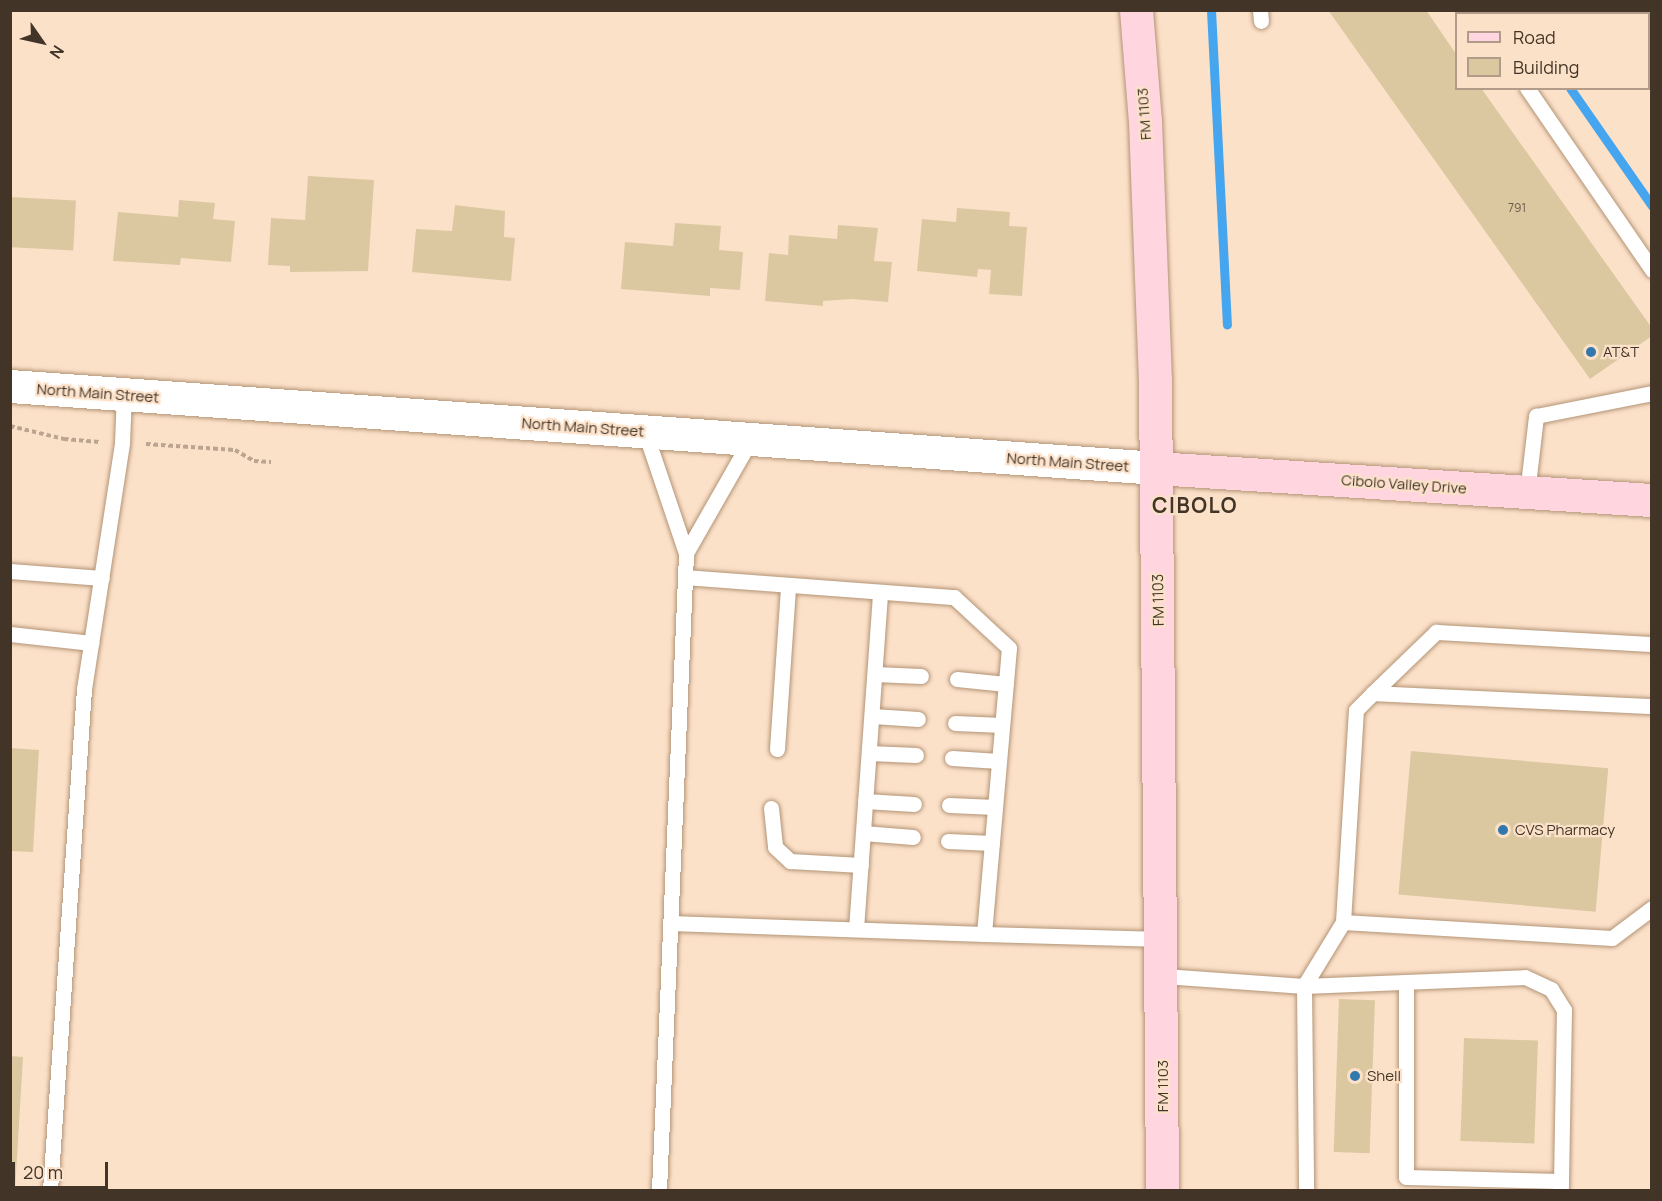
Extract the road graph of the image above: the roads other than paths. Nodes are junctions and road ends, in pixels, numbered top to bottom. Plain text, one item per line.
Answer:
1 (1136, 10) edge
2 (1528, 90) edge
3 (1652, 270) edge
4 (10, 386) edge
5 (1652, 393) edge
6 (124, 394) junction
7 (645, 432) junction
8 (751, 439) junction
9 (1156, 468) junction
10 (1527, 493) junction
11 (1652, 500) edge
12 (686, 553) junction
13 (10, 571) edge
14 (685, 577) junction
15 (102, 578) junction
16 (788, 586) junction
17 (880, 593) junction
18 (10, 634) edge
19 (92, 643) junction
20 (1652, 644) edge
21 (875, 674) junction
22 (921, 676) dead end
23 (957, 679) dead end
24 (1006, 684) junction
25 (1373, 693) junction
26 (1652, 706) edge
27 (872, 716) junction
28 (918, 719) dead end
29 (955, 723) dead end
30 (1002, 725) junction
31 (777, 749) dead end
32 (869, 753) junction
33 (916, 755) dead end
34 (952, 758) dead end
35 (999, 761) junction
36 (866, 801) junction
37 (914, 804) dead end
38 (949, 805) dead end
39 (994, 807) junction
40 (771, 808) dead end
41 (863, 834) junction
42 (913, 837) dead end
43 (948, 841) dead end
44 (992, 843) junction
45 (861, 865) junction
46 (1652, 908) edge
47 (1343, 922) junction
48 (670, 923) junction
49 (856, 929) junction
50 (984, 934) junction
51 (1163, 939) junction
52 (1164, 976) junction
53 (1406, 982) junction
54 (1304, 986) junction
55 (1561, 1186) edge
56 (50, 1191) edge
57 (659, 1191) edge
58 (1162, 1191) edge
59 (1306, 1191) edge

1 - 9 main road, FM 1103 / FM 1103
2 - 3 lane
4 - 6 street, North Main Street
5 - 10 lane
6 - 7 street, North Main Street
6 - 15 lane
7 - 8 street, North Main Street
7 - 12 lane
8 - 9 street, North Main Street
8 - 12 lane
9 - 10 main road, Cibolo Valley Drive
9 - 51 main road, FM 1103 / FM 1103
10 - 11 main road, Cibolo Valley Drive
12 - 14 lane
13 - 15 lane
14 - 16 lane
14 - 48 lane
15 - 19 lane
16 - 17 lane
16 - 31 lane
17 - 21 lane
17 - 24 lane
18 - 19 lane
19 - 56 lane
20 - 25 lane
21 - 22 lane
21 - 27 lane
23 - 24 lane
24 - 30 lane
25 - 26 lane
25 - 47 lane
27 - 28 lane
27 - 32 lane
29 - 30 lane
30 - 35 lane
32 - 33 lane
32 - 36 lane
34 - 35 lane
35 - 39 lane
36 - 37 lane
36 - 41 lane
38 - 39 lane
39 - 44 lane
40 - 45 lane
41 - 42 lane
41 - 45 lane
43 - 44 lane
44 - 50 lane
45 - 49 lane
46 - 47 lane
47 - 54 lane
48 - 49 lane
48 - 57 lane
49 - 50 lane
50 - 51 lane
51 - 52 main road, FM 1103 / FM 1103
52 - 54 lane
52 - 58 main road, FM 1103 / FM 1103
53 - 54 lane
53 - 55 lane
53 - 55 lane
54 - 59 lane

